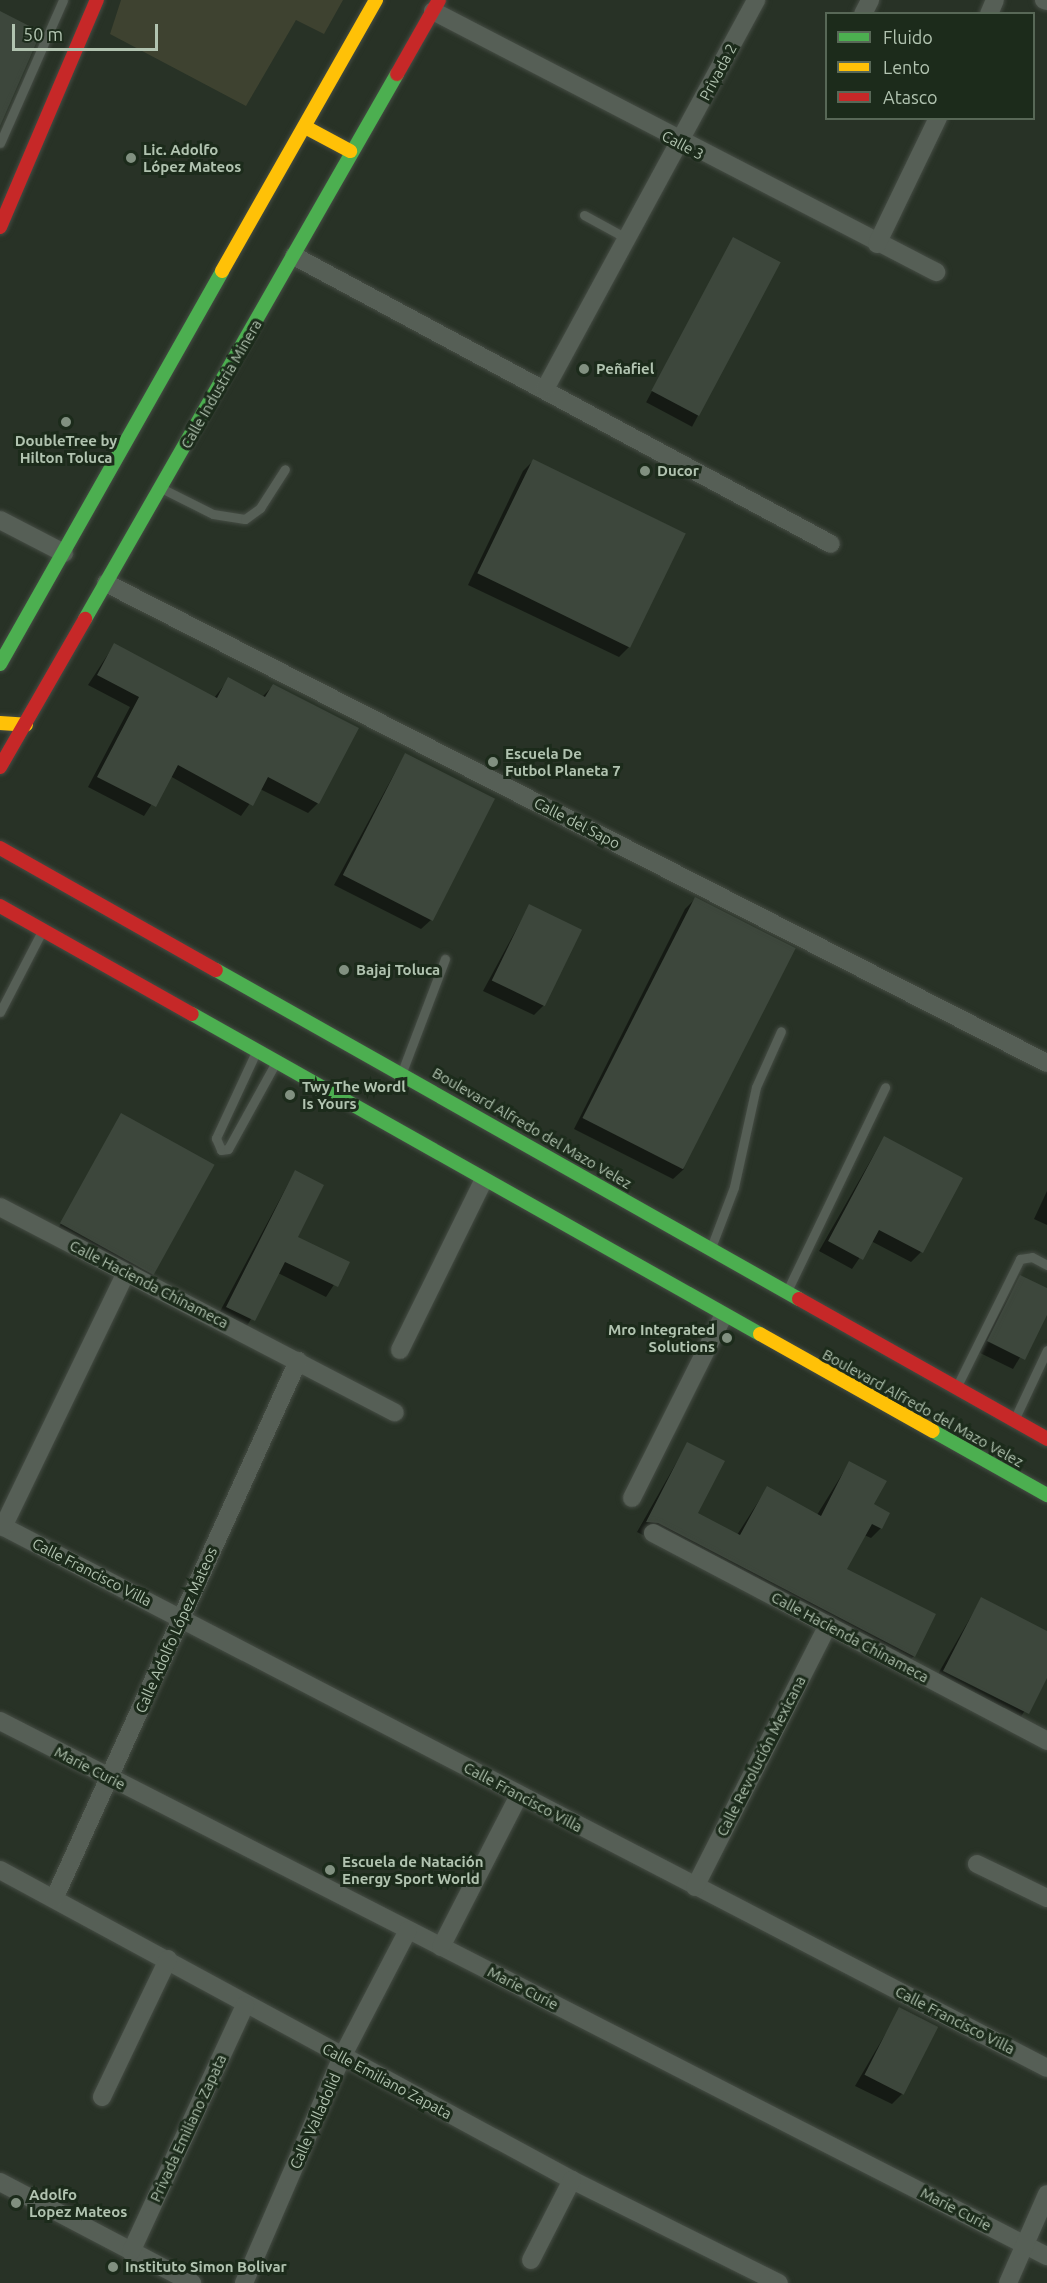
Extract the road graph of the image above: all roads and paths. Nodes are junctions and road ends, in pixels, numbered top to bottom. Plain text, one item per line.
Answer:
1 (63, 0) edge
2 (97, 0) edge
3 (376, 0) edge
4 (756, 0) edge
5 (436, 6) edge
6 (937, 120) edge
7 (307, 128) junction
8 (0, 143) edge
9 (679, 143) junction
10 (350, 151) junction
11 (584, 215) dead end
12 (1, 224) edge
13 (626, 238) junction
14 (877, 244) junction
15 (294, 256) junction
16 (936, 272) dead end
17 (545, 389) junction
18 (285, 469) dead end
19 (161, 488) junction
20 (0, 520) edge
21 (831, 544) dead end
22 (64, 553) junction
23 (106, 583) junction
24 (0, 664) edge
25 (0, 723) edge
26 (26, 725) junction
27 (0, 767) edge
28 (0, 848) edge
29 (0, 906) edge
30 (42, 930) junction
31 (445, 959) dead end
32 (0, 1012) edge
33 (781, 1031) dead end
34 (256, 1052) junction
35 (276, 1062) junction
36 (1047, 1063) edge
37 (402, 1072) junction
38 (885, 1087) dead end
39 (483, 1181) junction
40 (0, 1207) edge
41 (711, 1248) junction
42 (1047, 1265) edge
43 (126, 1273) junction
44 (787, 1291) junction
45 (723, 1316) junction
46 (400, 1350) dead end
47 (1047, 1350) edge
48 (298, 1361) junction
49 (956, 1389) junction
50 (395, 1413) dead end
51 (1014, 1421) junction
52 (1047, 1439) edge
53 (1047, 1496) edge
54 (632, 1498) dead end
55 (2, 1526) edge
56 (653, 1533) dead end
57 (181, 1617) junction
58 (828, 1624) junction
59 (0, 1721) edge
60 (1047, 1741) edge
61 (112, 1779) junction
62 (519, 1795) junction
63 (977, 1864) dead end
64 (0, 1870) edge
65 (695, 1887) junction
66 (1047, 1898) edge
67 (54, 1899) junction
68 (408, 1930) junction
69 (441, 1947) junction
70 (168, 1959) junction
71 (245, 2005) junction
72 (342, 2057) junction
73 (1047, 2068) edge
74 (102, 2097) dead end
75 (572, 2180) junction
76 (0, 2182) edge
77 (1047, 2194) edge
78 (1025, 2244) junction
79 (131, 2252) junction
80 (1047, 2256) edge
81 (531, 2260) dead end
82 (192, 2283) edge
83 (244, 2283) edge
84 (779, 2283) edge
85 (1008, 2283) edge

1 - 8 lane
2 - 12 main road
3 - 7 main road
4 - 9 street, Privada 2
5 - 9 street, Calle 3
5 - 10 main road, Calle Industria Minera
6 - 14 street
7 - 10 main road
7 - 22 main road
9 - 13 street, Privada 2
9 - 14 street, Calle 3
10 - 15 main road, Calle Industria Minera
11 - 13 lane
13 - 17 street, Privada 2
14 - 16 street, Calle 3
15 - 17 street
15 - 19 main road, Calle Industria Minera
17 - 21 street
18 - 19 lane
19 - 23 main road, Calle Industria Minera
20 - 22 street
22 - 24 main road
23 - 26 main road, Calle Industria Minera
23 - 36 street, Calle del Sapo
25 - 26 main road
26 - 27 main road, Calle Industria Minera
28 - 37 main road, Boulevard Alfredo del Mazo Velez
29 - 30 main road, Boulevard Alfredo del Mazo Velez
30 - 32 lane
30 - 34 main road, Boulevard Alfredo del Mazo Velez
31 - 37 lane
33 - 41 lane
34 - 35 main road, Boulevard Alfredo del Mazo Velez
34 - 35 lane
35 - 39 main road, Boulevard Alfredo del Mazo Velez
37 - 41 main road, Boulevard Alfredo del Mazo Velez
38 - 44 lane
39 - 45 main road, Boulevard Alfredo del Mazo Velez
39 - 46 street
40 - 43 street, Calle Hacienda Chinameca
41 - 44 main road, Boulevard Alfredo del Mazo Velez
42 - 49 lane
43 - 48 street, Calle Hacienda Chinameca
43 - 55 street
44 - 49 main road, Boulevard Alfredo del Mazo Velez
45 - 53 main road, Boulevard Alfredo del Mazo Velez
45 - 54 street
47 - 51 lane
48 - 50 street, Calle Hacienda Chinameca
48 - 57 street, Calle Adolfo López Mateos
49 - 51 main road, Boulevard Alfredo del Mazo Velez
51 - 52 main road, Boulevard Alfredo del Mazo Velez
55 - 57 street, Calle Francisco Villa
56 - 58 street, Calle Hacienda Chinameca
57 - 61 street, Calle Adolfo López Mateos
57 - 62 street, Calle Francisco Villa
58 - 60 street, Calle Hacienda Chinameca
58 - 65 street, Calle Revolución Mexicana
59 - 61 street, Marie Curie
61 - 67 street, Calle Adolfo López Mateos
61 - 68 street, Marie Curie
62 - 65 street, Calle Francisco Villa
62 - 69 street
63 - 66 street
64 - 67 street, Calle Emiliano Zapata
65 - 73 street, Calle Francisco Villa
67 - 70 street, Calle Emiliano Zapata
68 - 69 street, Marie Curie
68 - 72 street, Calle Valladolid
69 - 78 street, Marie Curie
70 - 71 street, Calle Emiliano Zapata
70 - 74 street
71 - 72 street, Calle Emiliano Zapata
71 - 79 street, Privada Emiliano Zapata
72 - 75 street, Calle Emiliano Zapata
72 - 83 street, Calle Valladolid
75 - 81 street
75 - 84 street, Calle Emiliano Zapata
76 - 79 street
77 - 78 street
78 - 80 street, Marie Curie
78 - 85 street
79 - 82 street

